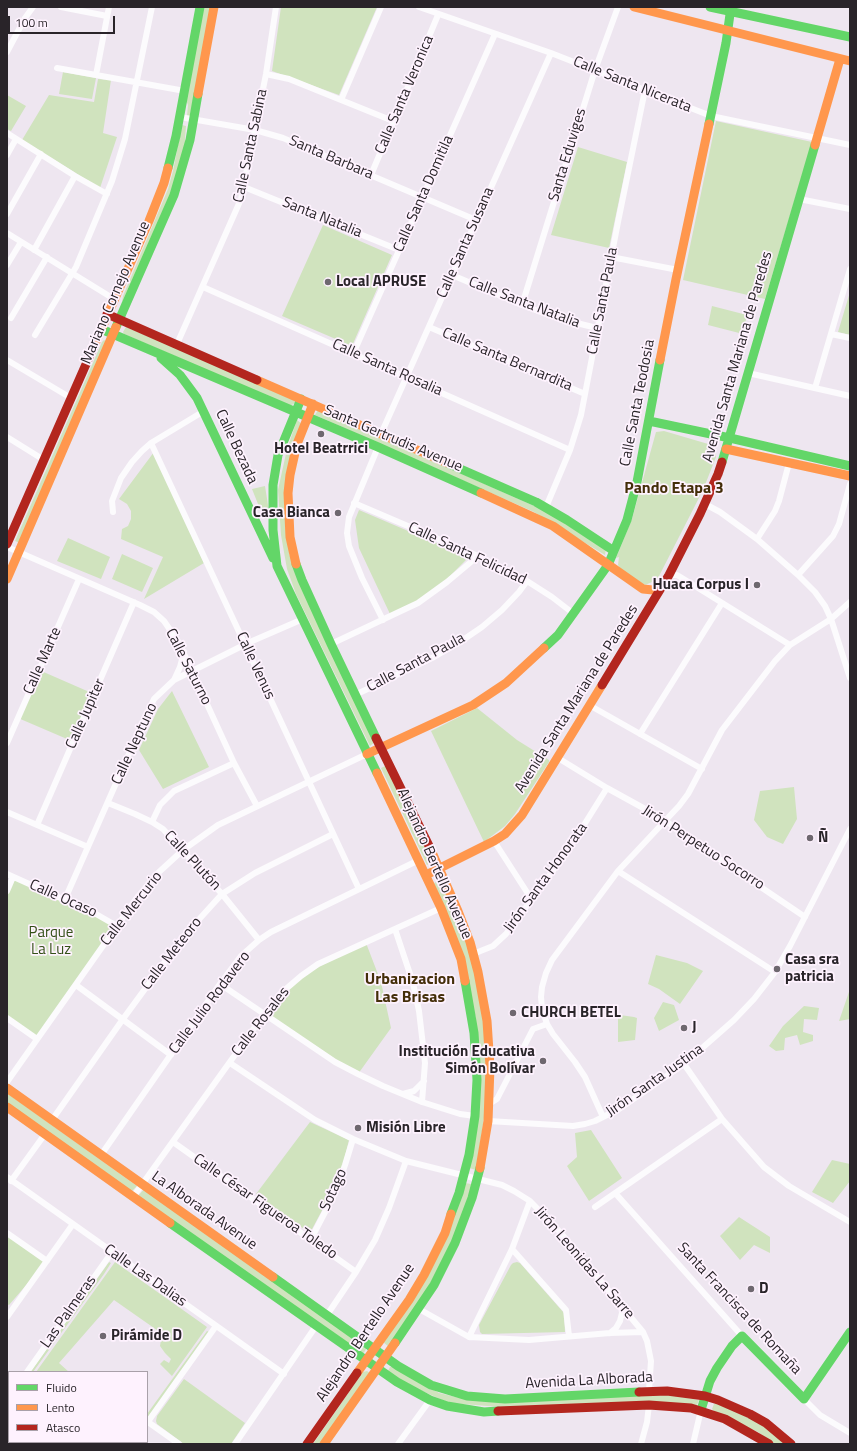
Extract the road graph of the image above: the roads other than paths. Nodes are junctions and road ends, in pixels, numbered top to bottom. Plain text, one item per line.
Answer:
1 (33, 7) edge
2 (61, 7) edge
3 (109, 7) edge
4 (152, 7) edge
5 (200, 7) edge
6 (214, 7) edge
7 (276, 7) edge
8 (381, 7) edge
9 (419, 7) edge
10 (618, 7) edge
11 (634, 7) edge
12 (710, 7) edge
13 (730, 9) edge
14 (438, 15) junction
15 (107, 16) junction
16 (727, 31) junction
17 (495, 34) junction
18 (850, 37) edge
19 (7, 52) edge
20 (550, 53) junction
21 (840, 59) junction
22 (850, 61) edge
23 (57, 68) dead end
24 (595, 70) junction
25 (266, 74) junction
26 (96, 75) junction
27 (137, 82) junction
28 (645, 90) junction
29 (185, 91) junction
30 (341, 100) junction
31 (711, 116) junction
32 (180, 117) junction
33 (194, 120) junction
34 (393, 121) junction
35 (255, 130) junction
36 (7, 133) edge
37 (818, 138) junction
38 (16, 139) junction
39 (850, 145) edge
40 (40, 154) junction
41 (7, 155) edge
42 (371, 175) junction
43 (75, 176) junction
44 (244, 187) junction
45 (107, 194) junction
46 (422, 198) junction
47 (799, 199) junction
48 (850, 209) edge
49 (7, 214) edge
50 (476, 220) junction
51 (7, 233) edge
52 (21, 242) junction
53 (34, 250) junction
54 (399, 250) junction
55 (47, 257) junction
56 (611, 257) junction
57 (7, 265) edge
58 (850, 269) edge
59 (678, 270) junction
60 (73, 273) junction
61 (452, 275) junction
62 (204, 288) junction
63 (114, 299) junction
64 (522, 305) junction
65 (108, 314) junction
66 (11, 318) dead end
67 (120, 320) junction
68 (429, 327) junction
69 (597, 328) junction
70 (101, 329) junction
71 (114, 334) junction
72 (831, 334) junction
73 (35, 335) dead end
74 (850, 338) edge
75 (178, 344) junction
76 (154, 352) junction
77 (353, 354) junction
78 (7, 360) edge
79 (748, 373) junction
80 (406, 377) junction
81 (815, 388) junction
82 (585, 394) junction
83 (850, 396) edge
84 (71, 398) junction
85 (301, 399) junction
86 (313, 404) junction
87 (204, 411) junction
88 (295, 412) junction
89 (308, 417) junction
90 (649, 421) junction
91 (381, 434) junction
92 (7, 437) edge
93 (730, 438) junction
94 (151, 443) junction
95 (378, 447) junction
96 (726, 449) junction
97 (570, 450) junction
98 (44, 460) junction
99 (789, 463) junction
100 (850, 466) edge
101 (850, 476) edge
102 (850, 484) edge
103 (354, 503) junction
104 (705, 504) junction
105 (546, 507) junction
106 (112, 512) dead end
107 (757, 538) junction
108 (8, 540) edge
109 (614, 551) junction
110 (19, 552) junction
111 (478, 556) junction
112 (608, 565) junction
113 (277, 566) junction
114 (798, 574) junction
115 (669, 575) junction
116 (78, 578) junction
117 (7, 579) edge
118 (527, 581) junction
119 (663, 586) junction
120 (134, 602) junction
121 (850, 602) edge
122 (722, 603) junction
123 (574, 614) junction
124 (303, 619) junction
125 (831, 619) junction
126 (383, 620) junction
127 (331, 644) junction
128 (245, 645) junction
129 (790, 645) junction
130 (184, 652) junction
131 (192, 671) junction
132 (850, 678) edge
133 (174, 680) junction
134 (355, 695) junction
135 (593, 707) junction
136 (640, 734) junction
137 (7, 743) edge
138 (380, 748) junction
139 (367, 754) junction
140 (558, 758) junction
141 (234, 763) junction
142 (702, 769) junction
143 (309, 782) junction
144 (607, 788) junction
145 (108, 804) junction
146 (257, 806) junction
147 (7, 812) edge
148 (665, 820) junction
149 (152, 822) junction
150 (37, 825) junction
151 (850, 829) edge
152 (333, 834) junction
153 (494, 841) junction
154 (88, 847) junction
155 (183, 850) junction
156 (419, 860) junction
157 (440, 869) junction
158 (618, 871) junction
159 (10, 875) edge
160 (426, 875) junction
161 (359, 889) junction
162 (7, 891) edge
163 (222, 894) junction
164 (65, 899) junction
165 (532, 900) junction
166 (441, 908) junction
167 (805, 916) junction
168 (117, 926) junction
169 (395, 929) junction
170 (259, 940) junction
171 (473, 954) junction
172 (775, 972) junction
173 (220, 984) junction
174 (76, 985) junction
175 (264, 1013) junction
176 (7, 1018) edge
177 (123, 1019) junction
178 (547, 1024) junction
179 (37, 1039) junction
180 (171, 1055) junction
181 (230, 1063) junction
182 (684, 1064) junction
183 (424, 1081) junction
184 (7, 1082) edge
185 (7, 1088) edge
186 (403, 1094) junction
187 (422, 1102) junction
188 (490, 1104) junction
189 (7, 1107) edge
190 (475, 1116) junction
191 (603, 1117) junction
192 (722, 1119) junction
193 (52, 1120) junction
194 (488, 1121) junction
195 (44, 1134) junction
196 (353, 1139) junction
197 (173, 1142) junction
198 (101, 1155) junction
199 (406, 1161) junction
200 (464, 1175) junction
201 (477, 1178) junction
202 (9, 1179) edge
203 (143, 1184) junction
204 (616, 1194) junction
205 (133, 1197) junction
206 (530, 1201) junction
207 (595, 1207) dead end
208 (850, 1222) edge
209 (73, 1224) junction
210 (7, 1233) edge
211 (310, 1239) junction
212 (512, 1249) junction
213 (112, 1252) junction
214 (47, 1261) junction
215 (356, 1272) junction
216 (621, 1305) junction
217 (419, 1309) junction
218 (8, 1313) edge
219 (327, 1315) junction
220 (216, 1326) junction
221 (316, 1326) junction
222 (643, 1332) junction
223 (850, 1332) edge
224 (610, 1333) junction
225 (569, 1336) junction
226 (742, 1336) junction
227 (469, 1338) junction
228 (374, 1349) junction
229 (386, 1357) junction
230 (366, 1361) junction
231 (377, 1369) junction
232 (28, 1371) edge
233 (284, 1374) junction
234 (649, 1391) junction
235 (705, 1396) junction
236 (804, 1399) junction
237 (430, 1400) junction
238 (648, 1405) junction
239 (701, 1410) junction
240 (148, 1422) edge
241 (148, 1424) edge
242 (850, 1433) edge
243 (179, 1444) edge
244 (235, 1444) edge
245 (307, 1444) edge
246 (324, 1444) edge
247 (398, 1444) edge
248 (641, 1444) edge
249 (693, 1444) edge
250 (769, 1444) edge
251 (791, 1444) edge

1 - 19 street
2 - 15 street
3 - 15 street
4 - 27 street
5 - 29 main road, Mariano Cornejo Avenue
6 - 33 main road, Mariano Cornejo Avenue
7 - 25 street, Calle Santa Sabina
8 - 30 street
9 - 14 street, Calle Santa Nicerata
10 - 24 street, Santa Eduviges
11 - 16 main road
12 - 13 main road
13 - 16 main road, Calle Santa Teodosia
13 - 18 main road
14 - 17 street, Calle Santa Nicerata
14 - 34 street, Calle Santa Veronica
15 - 26 street
16 - 21 main road
16 - 31 main road, Calle Santa Teodosia
17 - 20 street, Calle Santa Nicerata
17 - 46 street, Calle Santa Domitila
20 - 24 street, Calle Santa Nicerata
20 - 50 street, Calle Santa Susana
21 - 22 main road
21 - 37 main road, Avenida Santa Mariana de Paredes
23 - 26 street
24 - 28 street, Calle Santa Nicerata
24 - 64 street, Santa Eduviges
25 - 30 street
25 - 35 street, Calle Santa Sabina
26 - 27 street
27 - 29 street
27 - 45 street
28 - 31 street, Calle Santa Nicerata
28 - 56 street, Calle Santa Paula
29 - 32 main road, Mariano Cornejo Avenue
30 - 34 street
31 - 37 street, Calle Santa Nicerata
31 - 59 main road, Calle Santa Teodosia
32 - 33 street, Santa Barbara
32 - 63 main road, Mariano Cornejo Avenue
33 - 35 street, Santa Barbara
33 - 67 main road, Mariano Cornejo Avenue
34 - 42 street, Calle Santa Veronica
35 - 42 street, Santa Barbara
35 - 44 street, Calle Santa Sabina
36 - 38 street
37 - 39 street, Calle Santa Nicerata
37 - 47 main road, Avenida Santa Mariana de Paredes
38 - 40 street
38 - 41 street
40 - 43 street
40 - 49 street
42 - 46 street, Santa Barbara
43 - 45 street
43 - 53 street
44 - 54 street, Santa Natalia
44 - 62 street, Calle Santa Sabina
45 - 60 street
46 - 50 street, Santa Barbara
46 - 54 street, Calle Santa Domitila
47 - 48 street
47 - 79 main road, Avenida Santa Mariana de Paredes
50 - 61 street, Calle Santa Susana
51 - 52 street
52 - 53 street
52 - 57 street
53 - 55 street
54 - 77 street, Calle Santa Domitila
55 - 60 street
55 - 66 street
56 - 59 street
56 - 69 street, Calle Santa Paula
58 - 72 street
59 - 90 main road, Calle Santa Teodosia
60 - 63 street
60 - 73 street
61 - 64 street, Calle Santa Natalia
61 - 68 street, Calle Santa Susana
62 - 75 street, Calle Santa Sabina
62 - 77 street, Calle Santa Rosalia
63 - 65 main road, Mariano Cornejo Avenue
64 - 69 street, Calle Santa Natalia
65 - 67 main road, Santa Gertrudis Avenue
65 - 70 main road, Mariano Cornejo Avenue
67 - 71 main road, Mariano Cornejo Avenue
67 - 75 main road, Santa Gertrudis Avenue
68 - 80 street, Calle Santa Susana
68 - 82 street, Calle Santa Bernardita
69 - 82 street, Calle Santa Paula
70 - 71 main road, Santa Gertrudis Avenue
70 - 84 main road, Mariano Cornejo Avenue
71 - 76 main road, Santa Gertrudis Avenue
71 - 110 main road, Mariano Cornejo Avenue
72 - 74 street
72 - 81 street
75 - 85 main road, Santa Gertrudis Avenue
76 - 87 main road, Calle Bezada
76 - 88 main road, Santa Gertrudis Avenue
77 - 80 street, Calle Santa Rosalia
78 - 84 street
79 - 81 street
79 - 93 main road, Avenida Santa Mariana de Paredes
80 - 91 street, Calle Santa Susana
80 - 97 street, Calle Santa Rosalia
81 - 83 street
82 - 97 street, Calle Santa Paula
84 - 98 main road, Mariano Cornejo Avenue
85 - 86 main road, Santa Gertrudis Avenue
85 - 88 main road, Alejandro Bertello Avenue
86 - 89 main road, Alejandro Bertello Avenue
86 - 91 main road, Santa Gertrudis Avenue
87 - 94 street
87 - 113 main road, Calle Bezada
88 - 89 main road, Santa Gertrudis Avenue
88 - 113 main road, Alejandro Bertello Avenue
89 - 95 main road, Santa Gertrudis Avenue
89 - 127 main road, Alejandro Bertello Avenue
90 - 93 main road
90 - 109 main road, Calle Santa Teodosia
91 - 105 main road, Santa Gertrudis Avenue
92 - 98 street
93 - 96 main road, Avenida Santa Mariana de Paredes
93 - 100 main road
94 - 106 street
94 - 128 street, Calle Venus
95 - 103 street
95 - 112 main road, Santa Gertrudis Avenue
96 - 99 main road
96 - 104 main road, Avenida Santa Mariana de Paredes
97 - 105 street, Calle Santa Paula
98 - 108 main road, Mariano Cornejo Avenue
99 - 101 main road
99 - 107 street
102 - 114 street
103 - 111 street, Calle Santa Felicidad
103 - 126 street
104 - 107 street
104 - 115 main road, Avenida Santa Mariana de Paredes
105 - 109 main road, Santa Gertrudis Avenue
107 - 114 street
108 - 110 street, Calle Saturno
109 - 112 main road, Calle Santa Teodosia
110 - 116 street, Calle Saturno
110 - 117 main road, Mariano Cornejo Avenue
111 - 118 street, Calle Santa Felicidad
111 - 126 street
112 - 119 main road, Santa Gertrudis Avenue
112 - 123 main road, Calle Santa Teodosia
113 - 124 main road, Alejandro Bertello Avenue
114 - 125 street
115 - 119 main road, Avenida Santa Mariana de Paredes
115 - 122 street
116 - 120 street, Calle Saturno
116 - 137 street, Calle Marte
118 - 123 street, Calle Santa Felicidad
118 - 134 street, Calle Santa Paula
119 - 135 main road, Avenida Santa Mariana de Paredes
120 - 130 street, Calle Saturno
120 - 150 street, Calle Jupiter
121 - 125 street
122 - 129 street
122 - 136 street
123 - 138 main road, Calle Santa Teodosia
124 - 128 street, Calle Neptuno
124 - 139 main road, Alejandro Bertello Avenue
125 - 129 street
125 - 132 street
126 - 127 street
127 - 134 main road, Alejandro Bertello Avenue
128 - 131 street, Calle Neptuno
128 - 143 street, Calle Venus
129 - 142 street
130 - 131 street, Calle Saturno
130 - 133 street
131 - 133 street, Calle Neptuno
131 - 141 street, Calle Saturno
133 - 145 street, Calle Neptuno
134 - 138 main road, Alejandro Bertello Avenue
135 - 136 street
135 - 140 main road, Avenida Santa Mariana de Paredes
136 - 142 street
138 - 139 main road, Calle Santa Teodosia
138 - 157 main road, Alejandro Bertello Avenue
139 - 143 street, Calle Mercurio
139 - 156 main road, Alejandro Bertello Avenue
140 - 144 street, Jirón Perpetuo Socorro
140 - 153 main road, Avenida Santa Mariana de Paredes
141 - 146 street, Calle Saturno
141 - 149 street
142 - 148 street
143 - 146 street, Calle Mercurio
143 - 152 street, Calle Venus
144 - 148 street, Jirón Perpetuo Socorro
144 - 165 street, Jirón Santa Honorata
145 - 149 street, Calle Plutón
145 - 154 street, Calle Neptuno
146 - 155 street, Calle Mercurio
147 - 150 street
148 - 158 street
148 - 167 street, Jirón Perpetuo Socorro
149 - 155 street, Calle Plutón
150 - 154 street
151 - 167 street, Jirón Santa Justina
152 - 161 street, Calle Venus
152 - 163 street, Calle Meteoro
153 - 157 main road, Avenida Santa Mariana de Paredes
153 - 165 street
154 - 164 street, Calle Neptuno
155 - 163 street, Calle Plutón
155 - 168 street, Calle Mercurio
156 - 160 main road, Alejandro Bertello Avenue
156 - 161 street, Calle Julio Rodavero
157 - 160 main road, Avenida Santa Mariana de Paredes
157 - 171 main road, Alejandro Bertello Avenue
158 - 172 street
158 - 178 street
159 - 162 street
159 - 164 street, Calle Ocaso
160 - 166 main road, Alejandro Bertello Avenue
161 - 170 street, Calle Julio Rodavero
163 - 170 street, Calle Plutón
163 - 177 street, Calle Meteoro
164 - 168 street, Calle Ocaso
165 - 171 street, Jirón Santa Honorata
166 - 169 street, Calle Rosales
166 - 190 main road, Alejandro Bertello Avenue
167 - 172 street, Jirón Santa Justina
168 - 174 street, Calle Mercurio
169 - 175 street, Calle Rosales
169 - 183 street
170 - 173 street, Calle Julio Rodavero
171 - 188 main road, Alejandro Bertello Avenue
172 - 182 street, Jirón Santa Justina
173 - 175 street
173 - 180 street, Calle Julio Rodavero
174 - 177 street
174 - 179 street, Calle Mercurio
175 - 181 street, Calle Rosales
175 - 186 street
176 - 179 street
177 - 180 street
177 - 193 street, Calle Meteoro
178 - 188 street
178 - 191 street
179 - 184 street, Calle Mercurio
180 - 198 street, Calle Julio Rodavero
181 - 196 street, Jirón Leonidas La Sarre
181 - 197 street, Calle Rosales
182 - 191 street, Jirón Santa Justina
182 - 192 street
183 - 186 street
183 - 187 street
185 - 193 main road, La Alborada Avenue
186 - 187 street
187 - 190 street
188 - 194 main road, Alejandro Bertello Avenue
189 - 195 main road, La Alborada Avenue
190 - 200 main road, Alejandro Bertello Avenue
191 - 194 street, Jirón Santa Justina
192 - 204 street
192 - 208 street
193 - 198 main road, La Alborada Avenue
194 - 201 main road, Alejandro Bertello Avenue
195 - 202 street
195 - 205 main road, La Alborada Avenue
196 - 199 street, Jirón Leonidas La Sarre
196 - 211 street, Sotago
197 - 203 street, Calle Rosales
197 - 211 street, Calle César Figueroa Toledo
198 - 203 main road, La Alborada Avenue
199 - 200 street, Jirón Leonidas La Sarre
199 - 215 street
200 - 201 street, Jirón Leonidas La Sarre
200 - 228 main road, Alejandro Bertello Avenue
201 - 206 street, Jirón Leonidas La Sarre
201 - 217 main road, Alejandro Bertello Avenue
202 - 209 street, Calle Las Dalias
203 - 205 street, Calle Rosales
203 - 219 main road, La Alborada Avenue
204 - 207 street
204 - 226 street, Santa Francisca de Romaña
205 - 221 main road, La Alborada Avenue
206 - 212 street
206 - 216 street, Jirón Leonidas La Sarre
209 - 213 street, Calle Las Dalias
209 - 214 street
210 - 214 street
211 - 215 street, Calle César Figueroa Toledo
212 - 225 street
212 - 227 street
213 - 220 street, Calle Las Dalias
213 - 232 street, Las Palmeras
214 - 218 street
215 - 219 street
216 - 222 street, Jirón Leonidas La Sarre
216 - 224 street
217 - 227 street
217 - 229 main road, Alejandro Bertello Avenue
219 - 228 main road, La Alborada Avenue
220 - 233 street, Calle Las Dalias
220 - 240 street
221 - 230 main road, La Alborada Avenue
221 - 233 street
222 - 224 street
222 - 234 street, Jirón Leonidas La Sarre
223 - 236 main road
224 - 225 street
225 - 227 street
226 - 235 main road
226 - 236 main road, Santa Francisca de Romaña
228 - 229 main road, La Alborada Avenue
228 - 230 main road, Alejandro Bertello Avenue
229 - 231 main road, Alejandro Bertello Avenue
229 - 234 main road, Avenida La Alborada
230 - 231 main road, Avenida La Alborada
230 - 245 main road, Alejandro Bertello Avenue
231 - 237 main road, Avenida La Alborada
231 - 246 main road, Alejandro Bertello Avenue
233 - 244 street
234 - 235 main road, Avenida La Alborada
235 - 239 main road
235 - 251 main road, Avenida La Alborada
236 - 242 street, Santa Francisca de Romaña
237 - 238 main road, Avenida La Alborada
237 - 247 street
238 - 239 main road, Avenida La Alborada
238 - 248 street
239 - 249 street
239 - 250 main road, Avenida La Alborada
241 - 243 street

